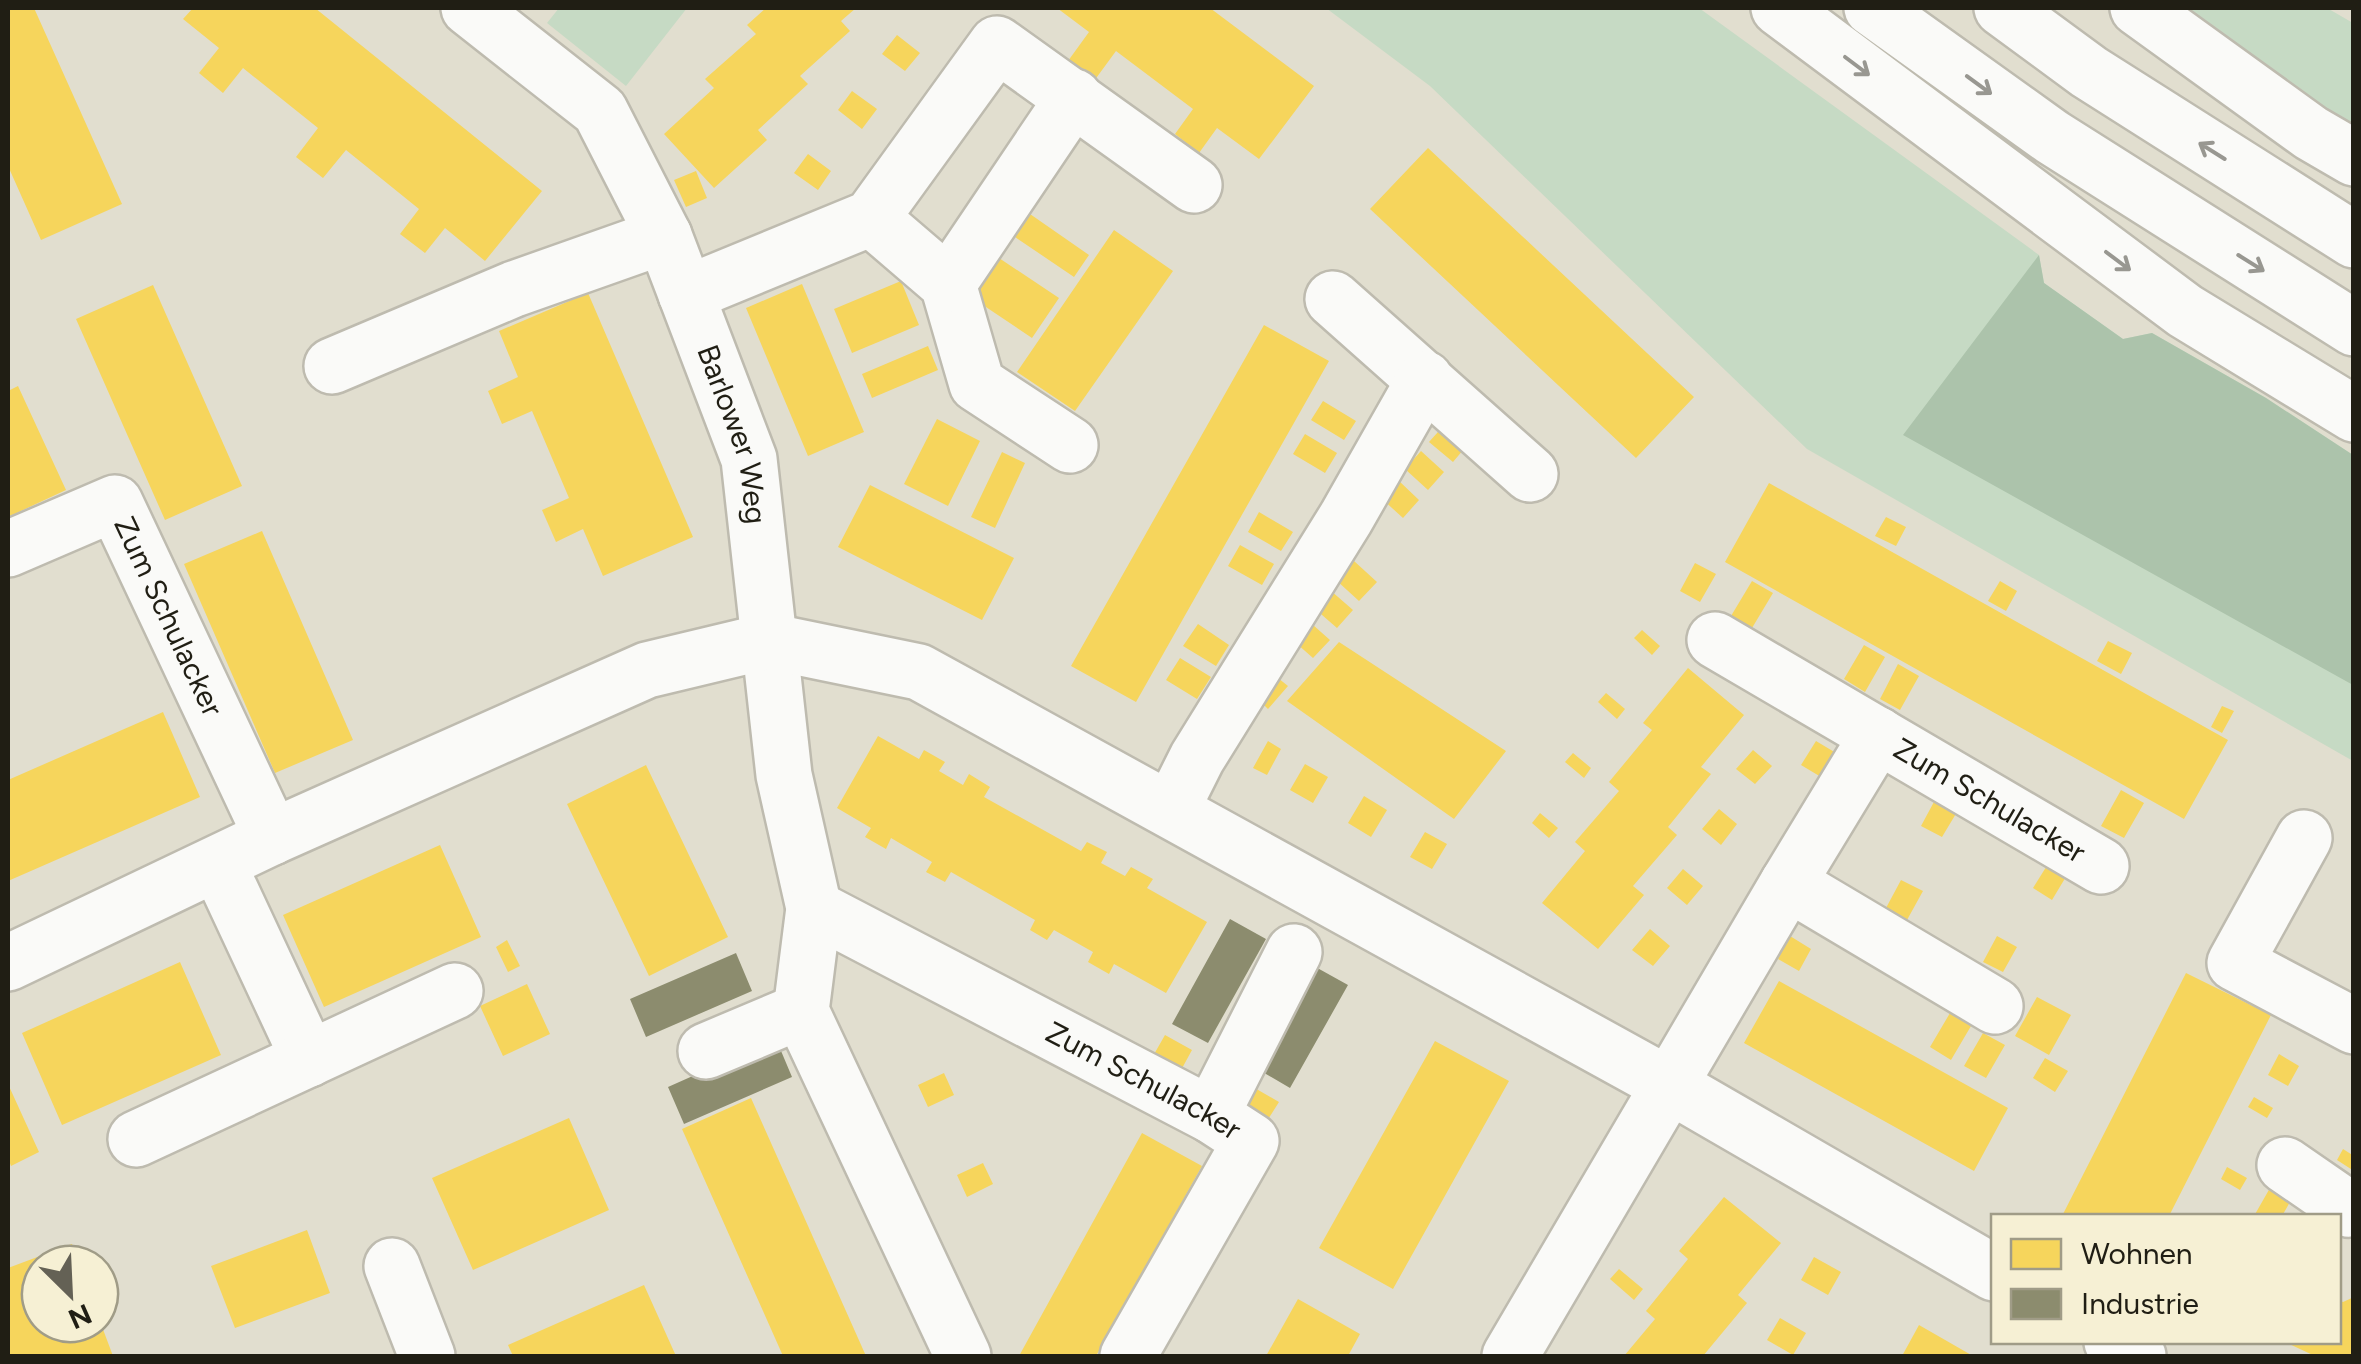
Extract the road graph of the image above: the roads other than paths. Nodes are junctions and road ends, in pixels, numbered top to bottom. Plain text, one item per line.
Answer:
1 (469, 8) edge
2 (1779, 8) edge
3 (1872, 8) edge
4 (2002, 8) edge
5 (2138, 8) edge
6 (1074, 97) junction
7 (2354, 158) edge
8 (1194, 185) dead end
9 (871, 218) junction
10 (664, 236) junction
11 (2354, 240) edge
12 (948, 284) junction
13 (686, 294) junction
14 (1333, 298) dead end
15 (2354, 328) edge
16 (332, 366) dead end
17 (1425, 380) junction
18 (2354, 414) edge
19 (1070, 445) dead end
20 (1530, 474) dead end
21 (8, 549) edge
22 (1715, 640) dead end
23 (768, 641) junction
24 (1878, 735) junction
25 (1171, 810) junction
26 (272, 837) junction
27 (2304, 838) dead end
28 (218, 864) junction
29 (2101, 866) dead end
30 (1788, 883) junction
31 (814, 908) junction
32 (1294, 952) dead end
33 (8, 963) edge
34 (455, 991) dead end
35 (1995, 1006) dead end
36 (801, 1011) junction
37 (2354, 1026) edge
38 (706, 1051) dead end
39 (310, 1059) junction
40 (1669, 1085) junction
41 (1211, 1115) junction
42 (136, 1139) dead end
43 (2285, 1164) dead end
44 (2354, 1207) edge
45 (392, 1266) dead end
46 (1991, 1271) edge
47 (2116, 1344) edge
48 (428, 1356) edge
49 (963, 1356) edge
50 (1128, 1356) edge
51 (1510, 1356) edge
52 (2138, 1356) edge

1 - 10 main road, Barlower Weg
2 -> 18 main road
3 -> 15 main road
11 -> 4 main road
5 - 7 main road
6 - 8 main road
6 - 9 main road
6 - 12 main road
9 - 12 main road
9 - 13 main road
10 - 13 main road, Barlower Weg
10 - 16 main road
12 - 19 main road
13 - 23 main road, Barlower Weg
14 - 17 main road
17 - 20 main road
17 - 25 main road
21 - 26 main road, Zum Schulacker
22 - 24 main road, Zum Schulacker
23 - 25 main road
23 - 26 main road
23 - 31 main road
24 - 29 main road, Zum Schulacker
24 - 30 main road, Zum Schulacker
25 - 40 main road
26 - 28 main road
27 - 37 main road
28 - 33 main road
28 - 39 main road
30 - 35 main road
30 - 40 main road, Zum Schulacker
31 - 36 main road
31 - 41 main road, Zum Schulacker
32 - 41 main road
34 - 39 main road
36 - 38 main road
36 - 49 main road
39 - 42 main road
40 - 46 main road
40 - 51 main road, Zum Schulacker
41 - 50 main road, Zum Schulacker
43 - 44 main road
45 - 48 main road
47 - 52 main road

